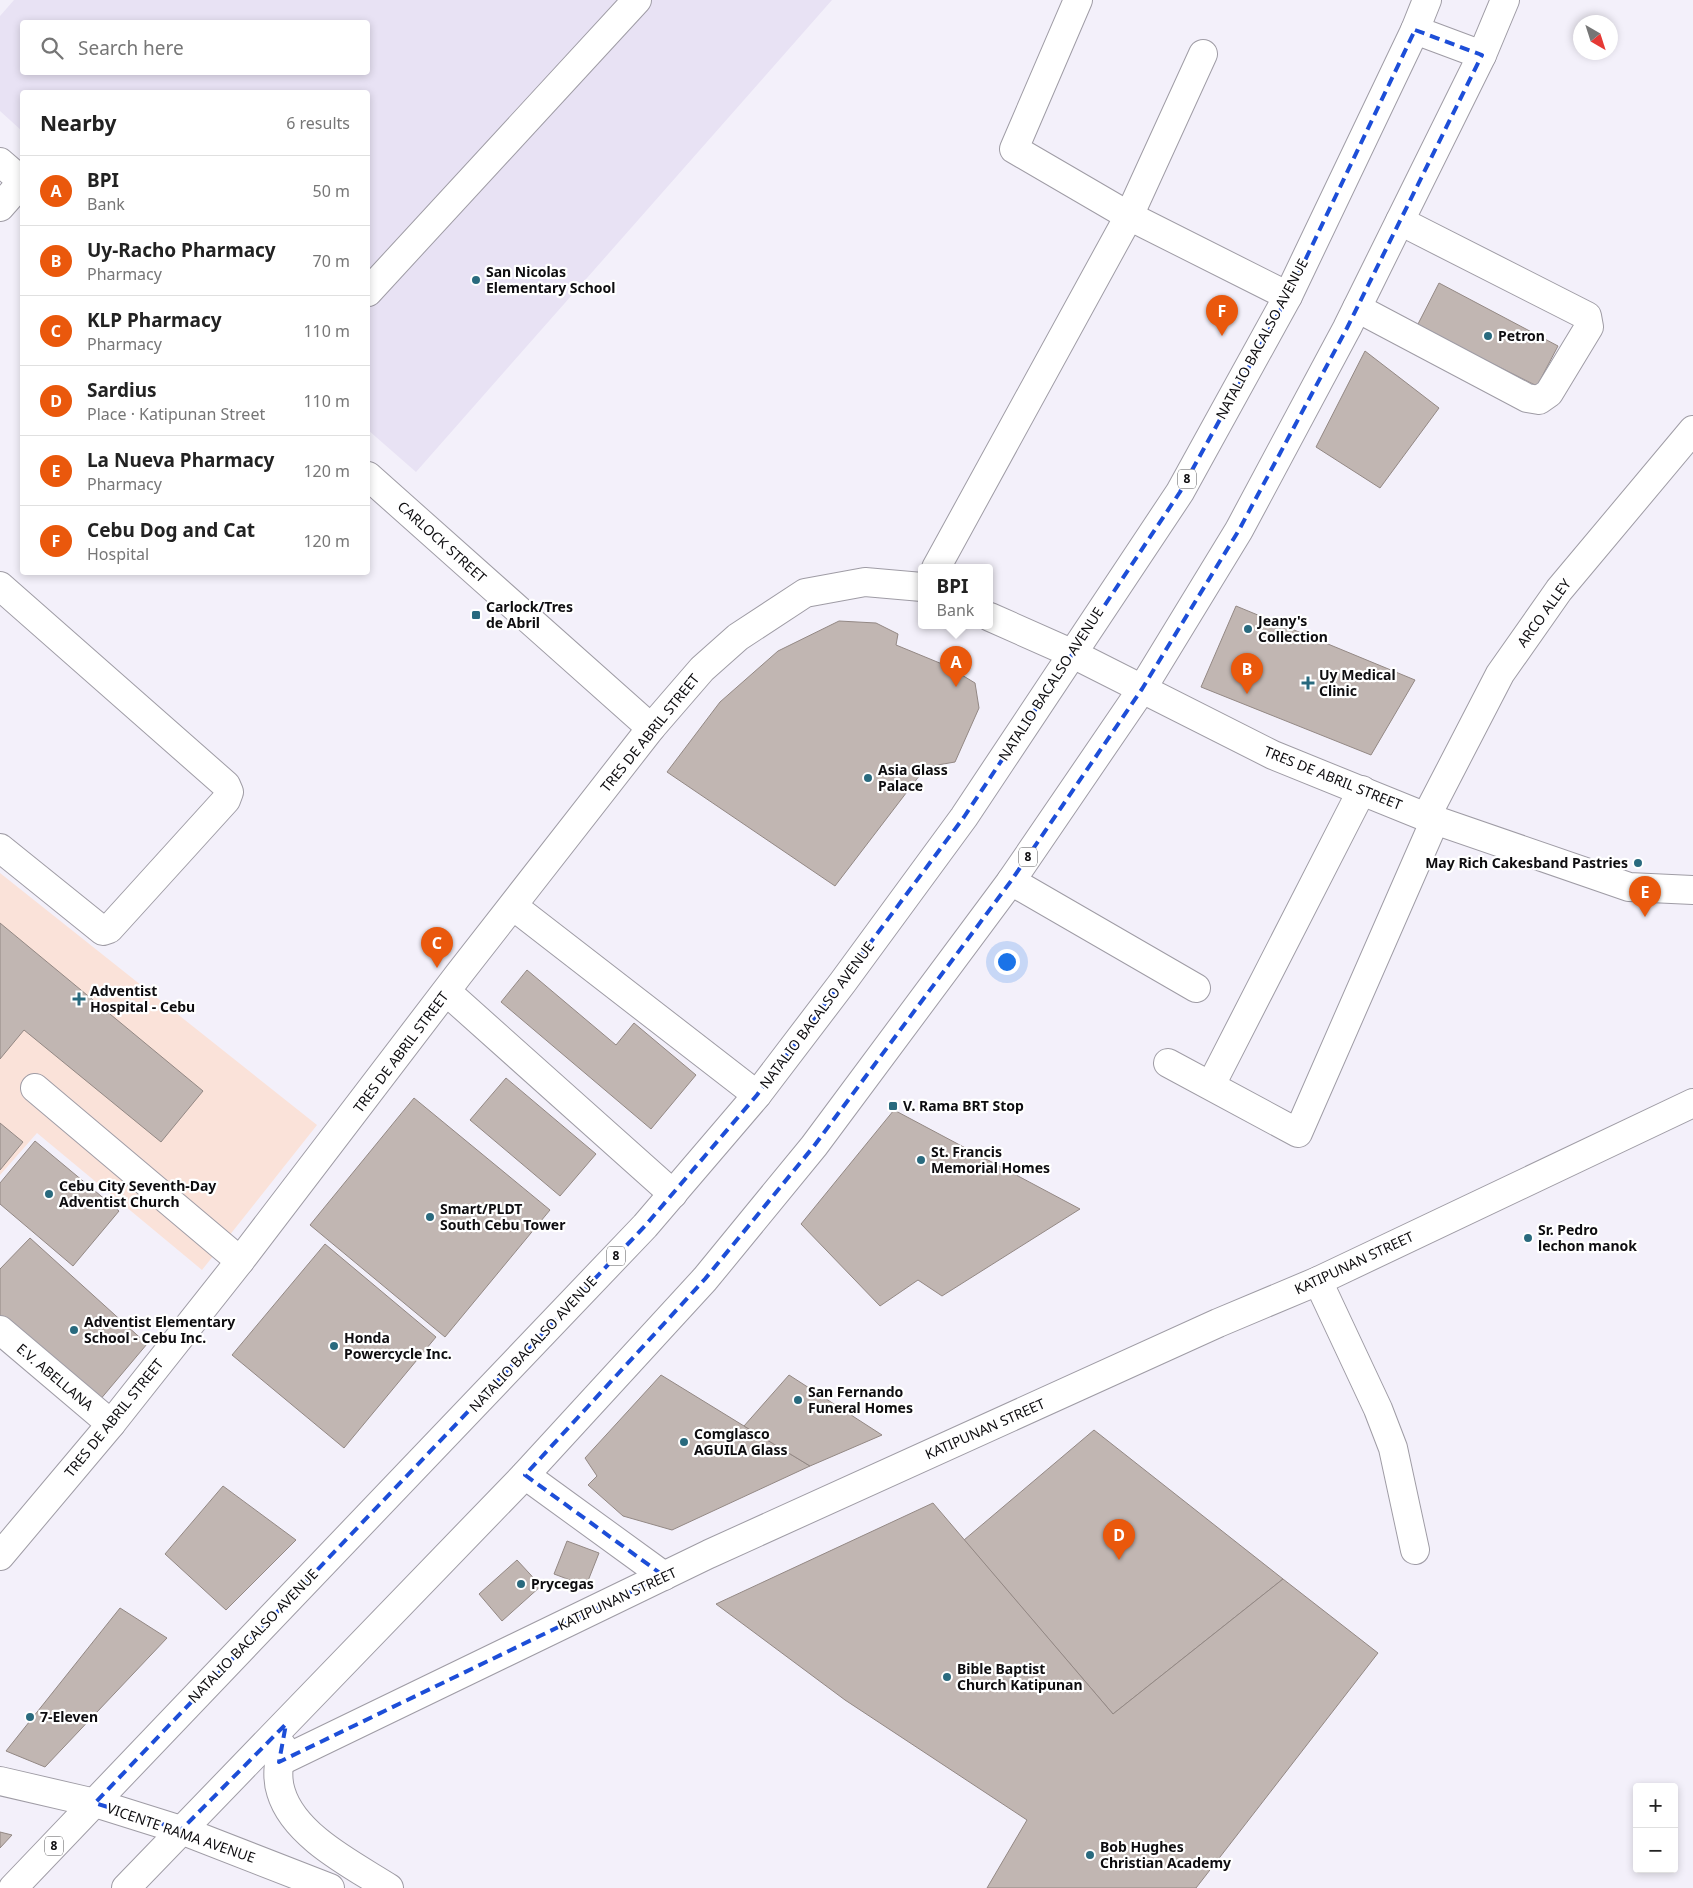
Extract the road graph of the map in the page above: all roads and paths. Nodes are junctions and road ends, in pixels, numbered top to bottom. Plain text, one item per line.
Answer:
1 (637, 0) edge
2 (1078, 0) edge
3 (1427, 0) edge
4 (1505, 0) edge
5 (1415, 30) junction
6 (1203, 54) dead end
7 (1482, 55) junction
8 (0, 162) edge
9 (20, 180) edge
10 (20, 184) edge
11 (0, 207) edge
12 (1129, 216) junction
13 (1400, 220) junction
14 (370, 290) edge
15 (1288, 296) junction
16 (1357, 308) junction
17 (1693, 430) edge
18 (370, 478) edge
19 (938, 564) edge
20 (0, 586) edge
21 (918, 587) edge
22 (993, 618) edge
23 (1071, 653) junction
24 (1142, 689) junction
25 (651, 728) junction
26 (1362, 790) junction
27 (1431, 818) junction
28 (0, 848) edge
29 (1011, 881) junction
30 (1693, 890) edge
31 (513, 906) junction
32 (1196, 988) dead end
33 (447, 992) junction
34 (1168, 1062) dead end
35 (1211, 1085) junction
36 (35, 1088) dead end
37 (757, 1095) junction
38 (1693, 1103) edge
39 (673, 1194) junction
40 (240, 1261) junction
41 (1318, 1281) junction
42 (0, 1330) edge
43 (110, 1424) junction
44 (525, 1475) junction
45 (1415, 1550) dead end
46 (0, 1556) edge
47 (664, 1576) junction
48 (291, 1718) junction
49 (279, 1762) junction
50 (0, 1781) edge
51 (95, 1803) junction
52 (181, 1830) junction
53 (13, 1888) edge
54 (126, 1888) edge
55 (330, 1888) edge
56 (390, 1888) edge

1 - 14 main road
2 - 12 main road
3 - 5 main road, NATALIO BACALSO AVENUE / 8
4 - 7 main road, 8
5 - 7 main road
5 - 15 main road, NATALIO BACALSO AVENUE / 8
6 - 12 main road
7 - 13 main road, 8
8 - 9 main road
10 - 11 main road
12 - 15 main road
12 - 19 main road
13 - 16 main road, 8
13 - 16 main road
15 - 23 main road, NATALIO BACALSO AVENUE / 8
16 - 24 main road, 8
17 - 27 main road, ARCO ALLEY
18 - 25 main road, CARLOCK STREET
20 - 28 main road
21 - 25 main road, TRES DE ABRIL STREET
22 - 23 main road, TRES DE ABRIL STREET
23 - 24 main road, TRES DE ABRIL STREET
23 - 37 main road, NATALIO BACALSO AVENUE / 8
24 - 26 main road, TRES DE ABRIL STREET
24 - 29 main road, 8
25 - 31 main road, TRES DE ABRIL STREET
26 - 27 main road, TRES DE ABRIL STREET
26 - 35 main road
27 - 30 main road, TRES DE ABRIL STREET
27 - 35 main road, ARCO ALLEY
29 - 32 main road
29 - 44 main road, 8
31 - 33 main road, TRES DE ABRIL STREET
31 - 37 main road
33 - 39 main road
33 - 40 main road, TRES DE ABRIL STREET
34 - 35 main road
36 - 40 main road
37 - 39 main road, NATALIO BACALSO AVENUE / 8
38 - 41 main road, KATIPUNAN STREET
39 - 51 main road, NATALIO BACALSO AVENUE / 8
40 - 43 main road, TRES DE ABRIL STREET
41 - 45 main road
41 - 47 main road, KATIPUNAN STREET
42 - 43 main road, E.V. ABELLANA
43 - 46 main road, TRES DE ABRIL STREET
44 - 47 main road
44 - 48 main road, 8
47 - 49 main road, KATIPUNAN STREET
48 - 49 main road
48 - 52 main road, 8
49 - 56 main road
50 - 51 main road, VICENTE RAMA AVENUE
51 - 52 main road, VICENTE RAMA AVENUE
51 - 53 main road, NATALIO BACALSO AVENUE / 8
52 - 54 main road, 8
52 - 55 main road, VICENTE RAMA AVENUE

